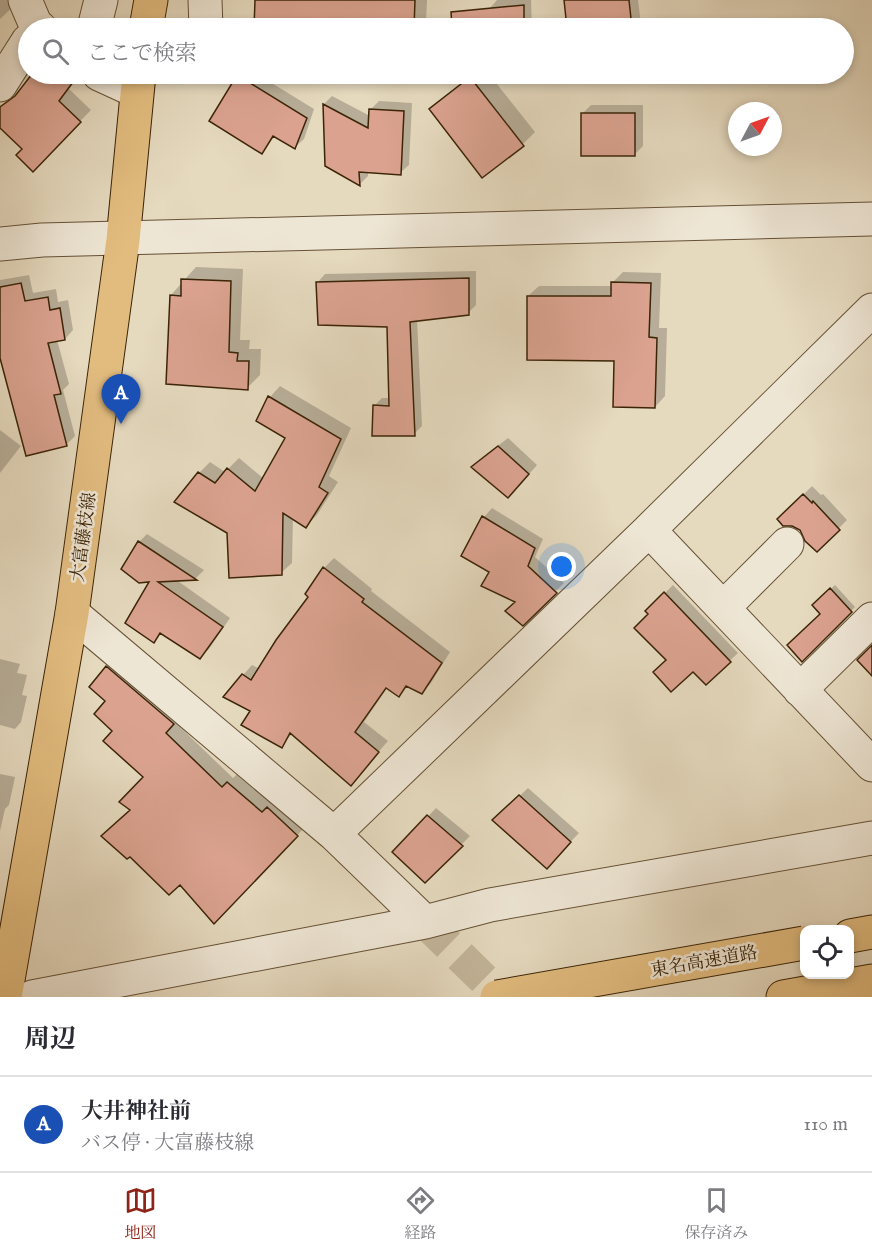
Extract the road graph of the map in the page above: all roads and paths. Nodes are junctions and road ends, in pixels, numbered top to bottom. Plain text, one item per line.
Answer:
1 (25, 0) edge
2 (101, 0) edge
3 (151, 0) edge
4 (205, 0) edge
5 (33, 18) edge
6 (96, 18) edge
7 (148, 18) edge
8 (206, 18) edge
9 (18, 57) edge
10 (137, 84) edge
11 (0, 85) edge
12 (872, 219) edge
13 (6, 235) edge
14 (123, 240) junction
15 (872, 310) edge
16 (649, 530) junction
17 (787, 543) dead end
18 (723, 608) junction
19 (72, 613) junction
20 (872, 619) edge
21 (800, 690) junction
22 (872, 765) edge
23 (334, 834) junction
24 (872, 838) edge
25 (425, 922) junction
26 (872, 932) edge
27 (854, 935) edge
28 (800, 944) edge
29 (872, 981) edge
30 (5, 997) edge
31 (32, 997) edge
32 (497, 997) edge
33 (783, 997) edge

1 - 5 street
2 - 6 street
3 - 7 main road
4 - 8 street
9 - 11 street
10 - 14 main road, 大富藤枝線
12 - 14 street
13 - 14 street
14 - 19 main road, 大富藤枝線
15 - 16 street
16 - 18 street
16 - 23 street
17 - 18 street
18 - 21 street
19 - 23 street
19 - 30 main road, 大富藤枝線
20 - 21 street
21 - 22 street
23 - 25 street
24 - 25 street
25 - 31 street
26 - 27 main road
28 - 32 main road, 東名高速道路, bridge
29 - 33 main road

